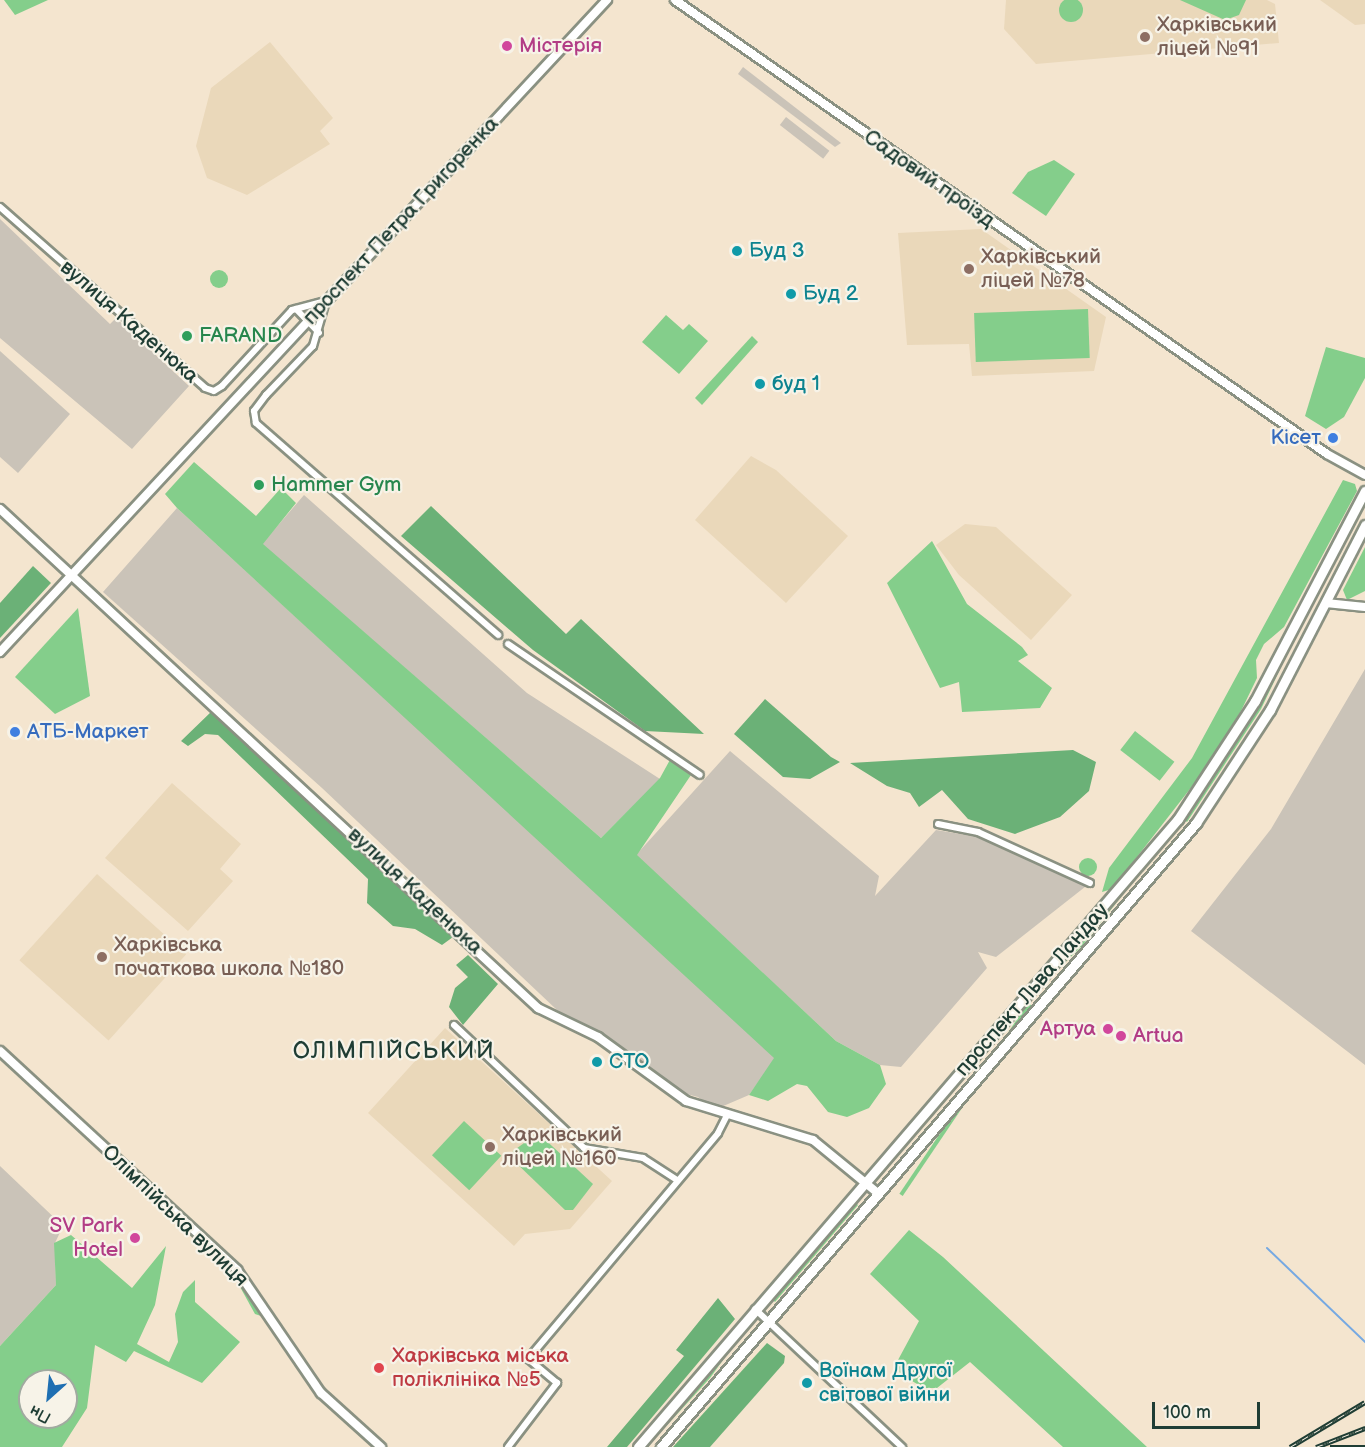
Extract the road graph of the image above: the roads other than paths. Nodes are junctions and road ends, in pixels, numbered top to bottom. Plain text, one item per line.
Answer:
1 (606, 0) edge
2 (675, 0) edge
3 (0, 207) edge
4 (326, 301) junction
5 (292, 310) junction
6 (310, 319) junction
7 (319, 334) junction
8 (1365, 475) edge
9 (1365, 491) edge
10 (0, 509) edge
11 (1347, 525) junction
12 (1363, 528) edge
13 (72, 573) junction
14 (1310, 595) junction
15 (1326, 603) junction
16 (1365, 607) edge
17 (498, 635) dead end
18 (508, 644) dead end
19 (0, 652) edge
20 (700, 774) dead end
21 (938, 824) dead end
22 (1090, 883) dead end
23 (1030, 991) junction
24 (1044, 1002) junction
25 (454, 1025) dead end
26 (0, 1051) edge
27 (727, 1115) junction
28 (677, 1180) junction
29 (866, 1181) junction
30 (879, 1194) junction
31 (755, 1309) junction
32 (769, 1321) junction
33 (381, 1447) edge
34 (508, 1447) edge
35 (638, 1447) edge
36 (662, 1447) edge
37 (902, 1447) edge

1 - 4 street, проспект Петра Григоренка
2 - 8 street, Садовий проїзд
3 - 5 street, вулиця Каденюка
4 - 5 street
4 - 6 street, проспект Петра Григоренка
4 - 7 street
5 - 6 street
6 - 7 street
6 - 13 street, проспект Петра Григоренка
7 - 17 street
9 - 11 main road, проспект Льва Ландау
10 - 13 street, вулиця Каденюка
11 - 12 main road
11 - 14 main road, проспект Льва Ландау
12 - 15 main road, проспект Льва Ландау
13 - 19 street, проспект Петра Григоренка
13 - 27 street, вулиця Каденюка
14 - 15 main road
14 - 23 main road, проспект Льва Ландау
15 - 16 street
15 - 24 main road, проспект Льва Ландау
18 - 20 street
21 - 22 street
23 - 24 main road
23 - 29 main road, проспект Льва Ландау
24 - 30 main road, проспект Льва Ландау
25 - 28 street
26 - 33 street, Олімпійська вулиця
27 - 28 street
27 - 29 street, вулиця Каденюка
28 - 34 street
29 - 30 street, вулиця Каденюка
29 - 31 main road, проспект Льва Ландау
30 - 32 main road, проспект Льва Ландау
31 - 32 street
31 - 35 main road, проспект Льва Ландау
32 - 36 main road, проспект Льва Ландау
32 - 37 street

